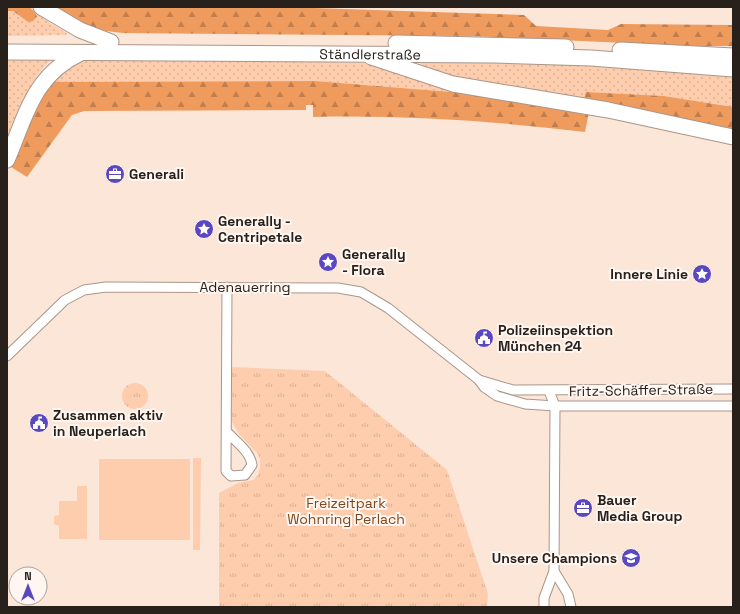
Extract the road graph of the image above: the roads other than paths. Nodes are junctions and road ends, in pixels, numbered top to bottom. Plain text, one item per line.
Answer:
1 (42, 7) edge
2 (7, 42) edge
3 (111, 42) junction
4 (7, 52) edge
5 (84, 52) junction
6 (365, 53) junction
7 (733, 56) edge
8 (733, 70) edge
9 (733, 137) edge
10 (7, 160) edge
11 (227, 287) junction
12 (7, 356) edge
13 (479, 380) junction
14 (733, 389) edge
15 (549, 391) junction
16 (555, 406) junction
17 (733, 406) edge
18 (227, 432) junction
19 (554, 571) junction
20 (544, 607) edge
21 (571, 607) edge

1 - 3 highway
2 - 3 highway, Ständlerstraße
3 - 7 highway, Ständlerstraße
4 - 5 highway, Ständlerstraße
5 - 6 highway, Ständlerstraße
5 - 10 highway
6 - 8 highway, Ständlerstraße
6 - 9 highway
11 - 12 street, Adenauerring
11 - 13 street, Adenauerring
11 - 18 street
13 - 15 street, Adenauerring
13 - 16 street, Adenauerring
14 - 15 street, Fritz-Schäffer-Straße
15 - 16 street
16 - 17 street, Fritz-Schäffer-Straße
16 - 19 street
18 - 18 street
19 - 20 street
19 - 21 street

